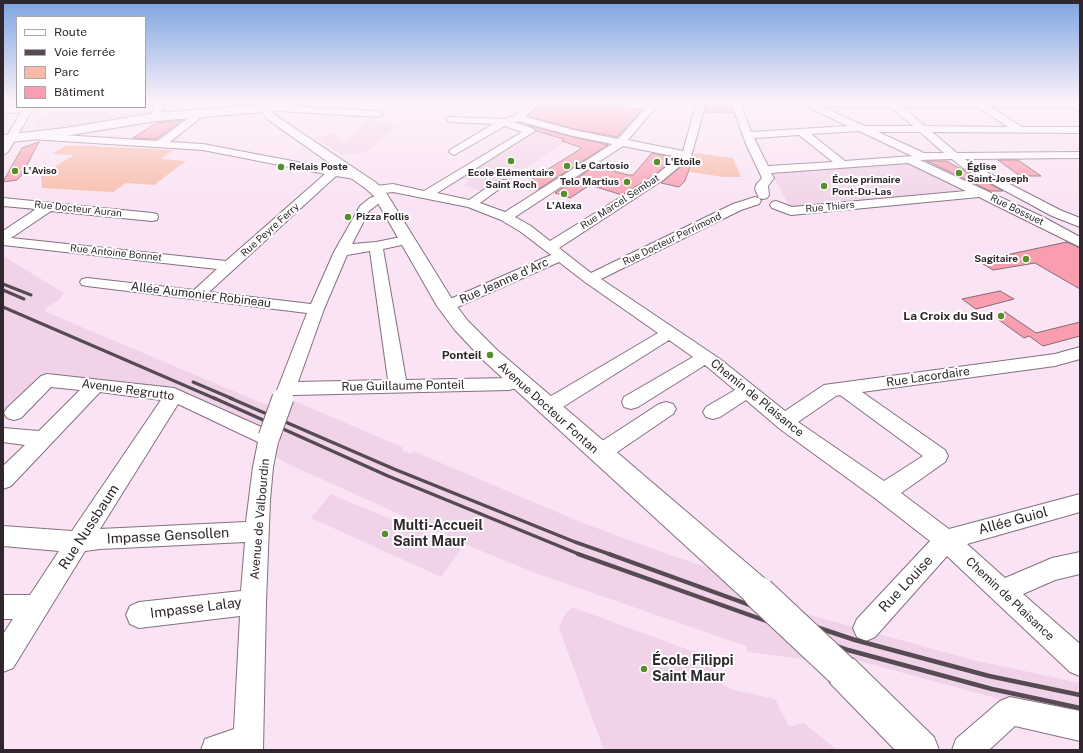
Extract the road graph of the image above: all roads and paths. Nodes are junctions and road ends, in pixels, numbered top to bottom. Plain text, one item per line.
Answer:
1 (22, 137) edge
2 (49, 137) edge
3 (169, 137) edge
4 (301, 137) edge
5 (479, 137) edge
6 (520, 137) edge
7 (595, 137) edge
8 (624, 137) edge
9 (692, 137) edge
10 (749, 137) edge
11 (808, 137) edge
12 (881, 137) edge
13 (931, 137) edge
14 (1030, 137) edge
15 (7, 139) edge
16 (620, 142) junction
17 (160, 144) junction
18 (994, 147) dead end
19 (3, 152) edge
20 (454, 152) dead end
21 (687, 155) junction
22 (1006, 155) junction
23 (1056, 155) junction
24 (922, 156) junction
25 (950, 156) junction
26 (1077, 157) edge
27 (910, 160) junction
28 (842, 164) junction
29 (765, 170) junction
30 (345, 172) junction
31 (502, 182) dead end
32 (1012, 190) junction
33 (385, 193) junction
34 (984, 194) junction
35 (426, 195) junction
36 (759, 198) junction
37 (3, 202) edge
38 (471, 204) junction
39 (49, 206) junction
40 (152, 217) dead end
41 (506, 217) junction
42 (1080, 223) edge
43 (3, 237) edge
44 (406, 240) junction
45 (3, 241) edge
46 (1080, 243) edge
47 (376, 246) junction
48 (556, 251) junction
49 (341, 252) junction
50 (230, 266) junction
51 (590, 279) junction
52 (87, 282) dead end
53 (198, 295) junction
54 (446, 306) junction
55 (316, 309) junction
56 (672, 334) junction
57 (1080, 353) edge
58 (705, 356) junction
59 (518, 382) junction
60 (96, 385) junction
61 (398, 387) junction
62 (843, 388) junction
63 (747, 391) junction
64 (285, 394) junction
65 (174, 395) junction
66 (631, 402) dead end
67 (548, 407) junction
68 (666, 409) dead end
69 (713, 412) dead end
70 (14, 413) dead end
71 (787, 424) junction
72 (3, 435) edge
73 (43, 439) junction
74 (268, 440) junction
75 (600, 454) junction
76 (3, 480) edge
77 (884, 493) junction
78 (1080, 503) edge
79 (258, 532) junction
80 (3, 536) edge
81 (946, 540) junction
82 (79, 542) junction
83 (1080, 563) edge
84 (1002, 591) junction
85 (252, 602) junction
86 (3, 607) edge
87 (36, 607) junction
88 (139, 615) dead end
89 (866, 628) dead end
90 (3, 658) edge
91 (1080, 662) edge
92 (1080, 726) edge
93 (248, 745) edge
94 (216, 750) edge
95 (920, 750) edge
96 (967, 750) edge

1 - 15 main road
2 - 17 street
3 - 17 street
4 - 30 main road
5 - 20 street
6 - 35 street
7 - 16 street
8 - 16 street
9 - 21 street
10 - 29 street
11 - 28 street
12 - 24 street
13 - 25 street
14 - 23 street
15 - 19 street
16 - 21 street
16 - 41 street
17 - 30 street
18 - 22 street
21 - 48 street, Rue Marcel Sembat
22 - 23 street
22 - 25 street
23 - 26 street
24 - 25 street
24 - 27 street
25 - 32 street
27 - 28 street
27 - 34 street, Rue Bossuet
28 - 29 street
29 - 36 street
30 - 33 main road
30 - 50 street, Rue Peyre Ferry
31 - 38 street
32 - 34 street, Rue Thiers
32 - 42 street
33 - 35 street, Chemin de Plaisance
33 - 44 main road, Avenue Docteur Fontan
33 - 49 street, Avenue de Valbourdin
34 - 36 street, Rue Thiers
34 - 46 street, Rue Bossuet
35 - 38 street, Chemin de Plaisance
36 - 51 street, Rue Docteur Perrimond
37 - 39 street, Rue Docteur Auran
38 - 41 street, Chemin de Plaisance
39 - 40 street, Rue Docteur Auran
39 - 43 street
41 - 48 street, Chemin de Plaisance
44 - 47 street
44 - 54 main road, Avenue Docteur Fontan
45 - 50 street, Rue Antoine Bonnet
47 - 49 street
47 - 61 street
48 - 51 street, Chemin de Plaisance
48 - 54 street, Rue Jeanne d'Arc
49 - 55 street, Avenue de Valbourdin
50 - 53 street, Rue Peyre Ferry
51 - 56 street, Chemin de Plaisance
52 - 53 street, Allée Aumonier Robineau
53 - 55 street, Allée Aumonier Robineau
54 - 59 main road, Avenue Docteur Fontan
55 - 64 street, Avenue de Valbourdin
56 - 58 street, Chemin de Plaisance
56 - 67 street
57 - 62 street, Rue Lacordaire
58 - 63 street, Chemin de Plaisance
58 - 66 street
59 - 61 street, Rue Guillaume Ponteil
59 - 67 main road, Avenue Docteur Fontan
60 - 65 street, Avenue Regrutto
60 - 70 street, Avenue Regrutto
60 - 73 street
61 - 64 street, Rue Guillaume Ponteil
62 - 71 street, Rue Lacordaire
62 - 77 street
63 - 69 street
63 - 71 street, Chemin de Plaisance
64 - 74 street, Avenue de Valbourdin, bridge
65 - 74 street, Avenue Regrutto
65 - 82 street, Rue Nussbaum
67 - 75 main road, Avenue Docteur Fontan
68 - 75 street
71 - 77 street, Chemin de Plaisance
72 - 73 street
73 - 76 street
74 - 79 street, Avenue de Valbourdin
75 - 95 main road, Avenue Docteur Fontan, bridge
77 - 81 street, Chemin de Plaisance
78 - 81 street, Allée Guiol
79 - 82 street, Impasse Gensollen
79 - 85 street, Avenue de Valbourdin
80 - 82 street, Impasse Gensollen
81 - 84 street, Chemin de Plaisance
81 - 89 street, Rue Louise
82 - 87 street, Rue Nussbaum
83 - 84 street
84 - 91 street, Chemin de Plaisance
85 - 88 street, Impasse Lalay
85 - 93 street, Avenue de Valbourdin
86 - 87 street
87 - 90 street, Rue Nussbaum
92 - 96 street
93 - 94 street

